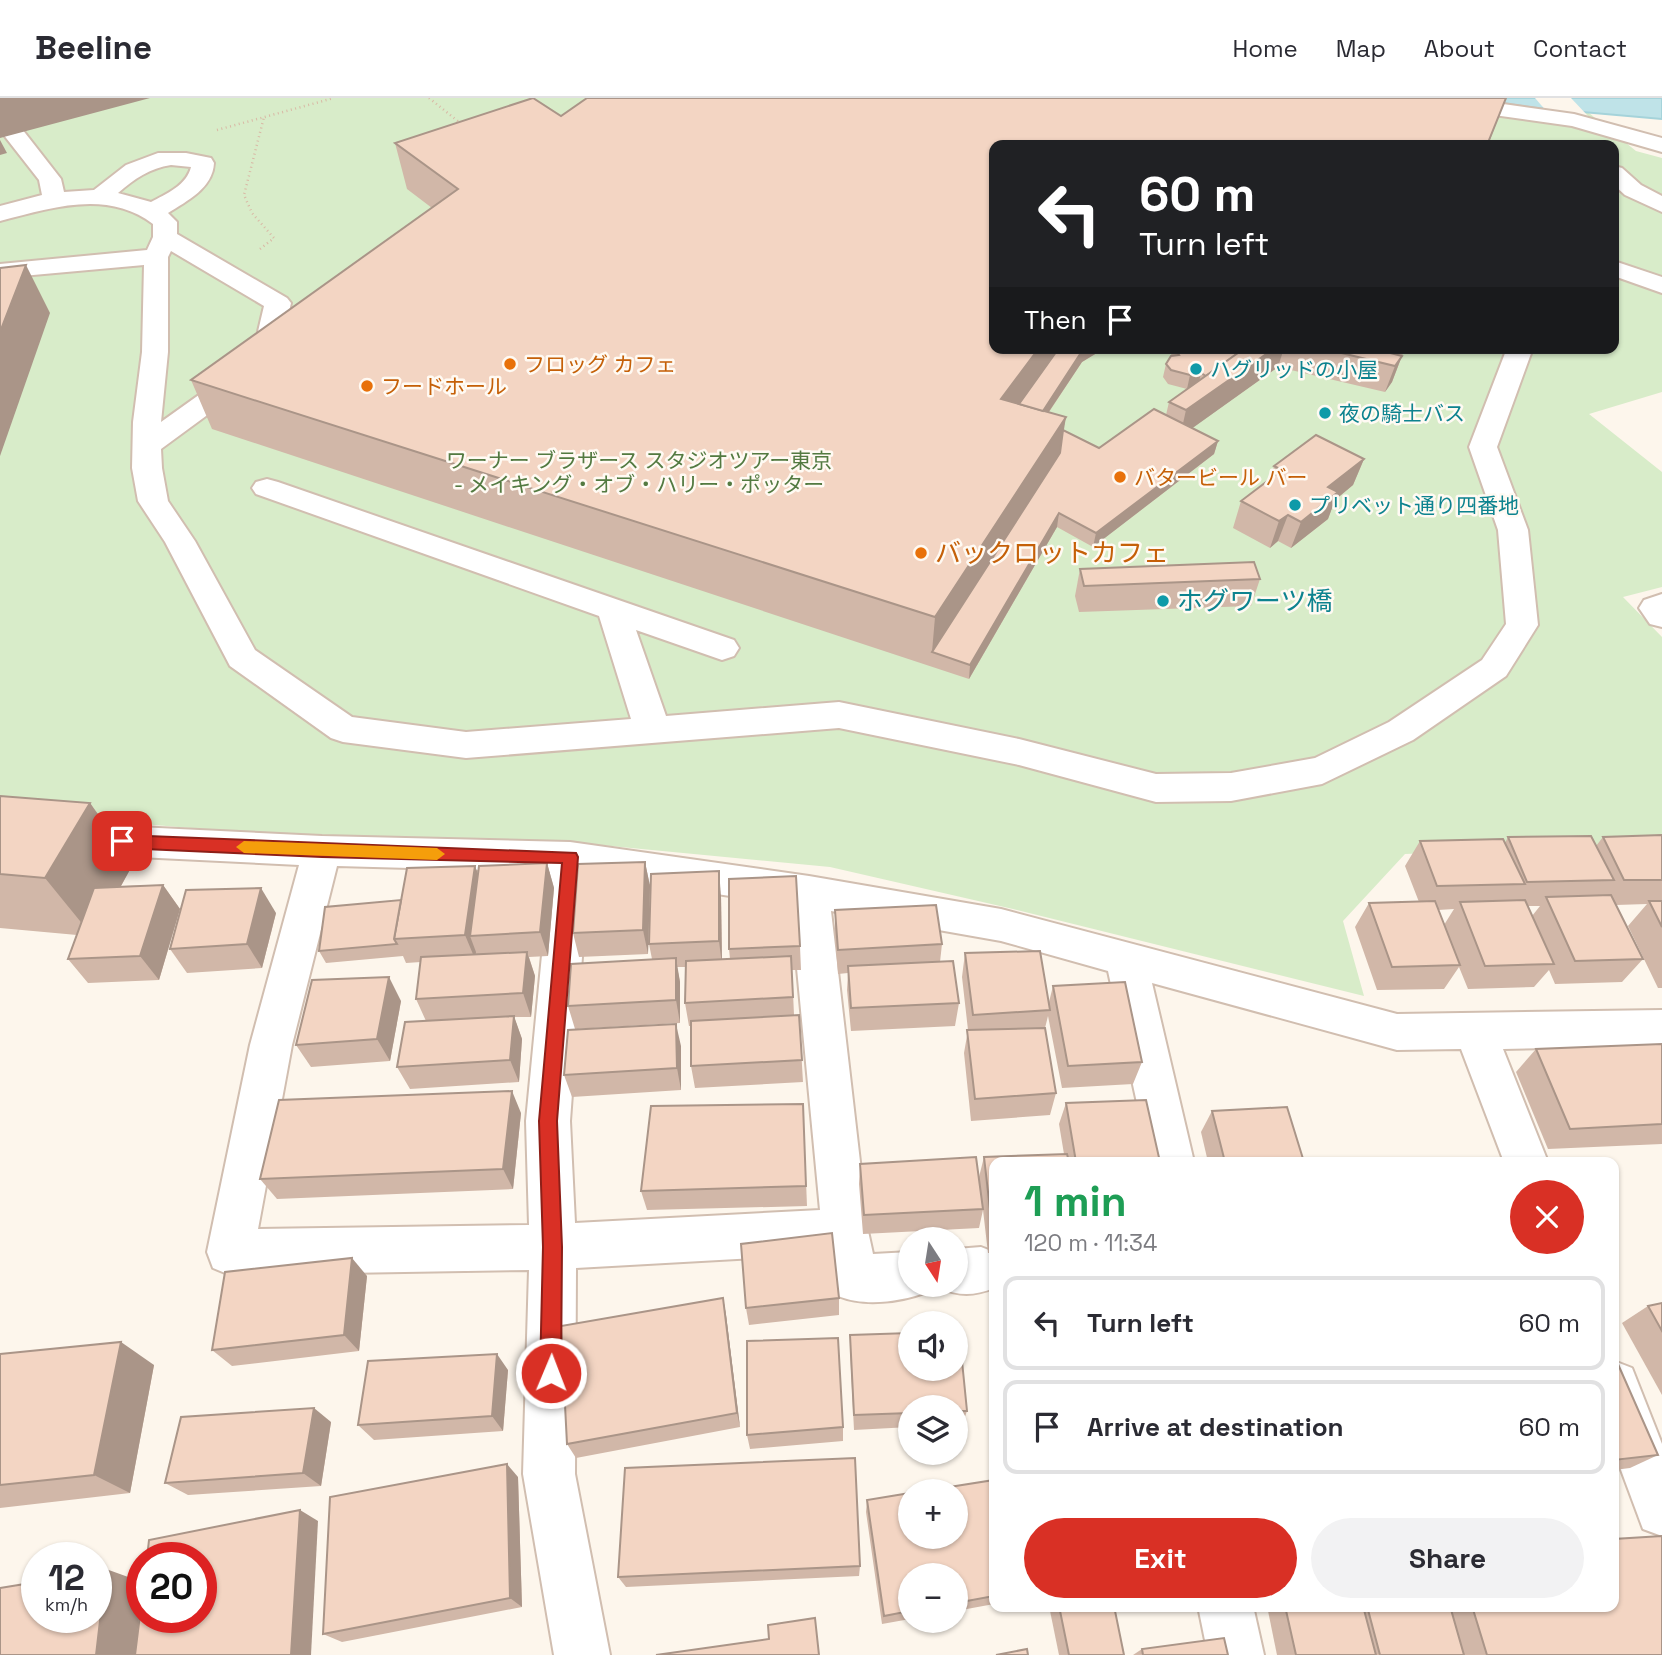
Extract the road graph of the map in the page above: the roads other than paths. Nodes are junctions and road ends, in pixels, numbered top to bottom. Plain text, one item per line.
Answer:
1 (1415, 98) edge
2 (1568, 124) dead end
3 (14, 134) dead end
4 (1583, 140) edge
5 (1662, 145) edge
6 (1619, 172) edge
7 (1645, 173) dead end
8 (1619, 177) edge
9 (99, 198) junction
10 (54, 199) junction
11 (1662, 205) edge
12 (0, 214) edge
13 (158, 235) junction
14 (1619, 270) edge
15 (0, 271) edge
16 (1662, 285) edge
17 (1518, 354) edge
18 (147, 446) junction
19 (267, 488) dead end
20 (1662, 605) edge
21 (613, 610) junction
22 (1662, 616) edge
23 (722, 648) dead end
24 (653, 731) junction
25 (0, 826) edge
26 (322, 851) junction
27 (570, 857) junction
28 (809, 892) junction
29 (1126, 959) junction
30 (1662, 1028) edge
31 (1475, 1031) junction
32 (1171, 1157) edge
33 (1524, 1157) edge
34 (845, 1230) junction
35 (552, 1247) junction
36 (898, 1276) edge
37 (1619, 1399) edge
38 (1662, 1510) edge
39 (1226, 1612) edge
40 (582, 1655) edge
41 (1236, 1655) edge

1 - 5 street
2 - 4 street
3 - 10 street
6 - 7 street
8 - 11 street
9 - 10 street
9 - 13 street
9 - 13 street
10 - 12 street
13 - 15 street
13 - 18 street
13 - 18 street
14 - 16 street
17 - 24 street
18 - 24 street
19 - 21 street
20 - 22 street
21 - 23 street
21 - 24 street
25 - 26 street
26 - 27 street
26 - 35 street
27 - 28 street
27 - 35 street
28 - 29 street
28 - 34 street
29 - 31 street
29 - 32 street
30 - 31 street
31 - 33 street
34 - 35 street
34 - 36 street
35 - 40 street
37 - 38 street
39 - 41 street

